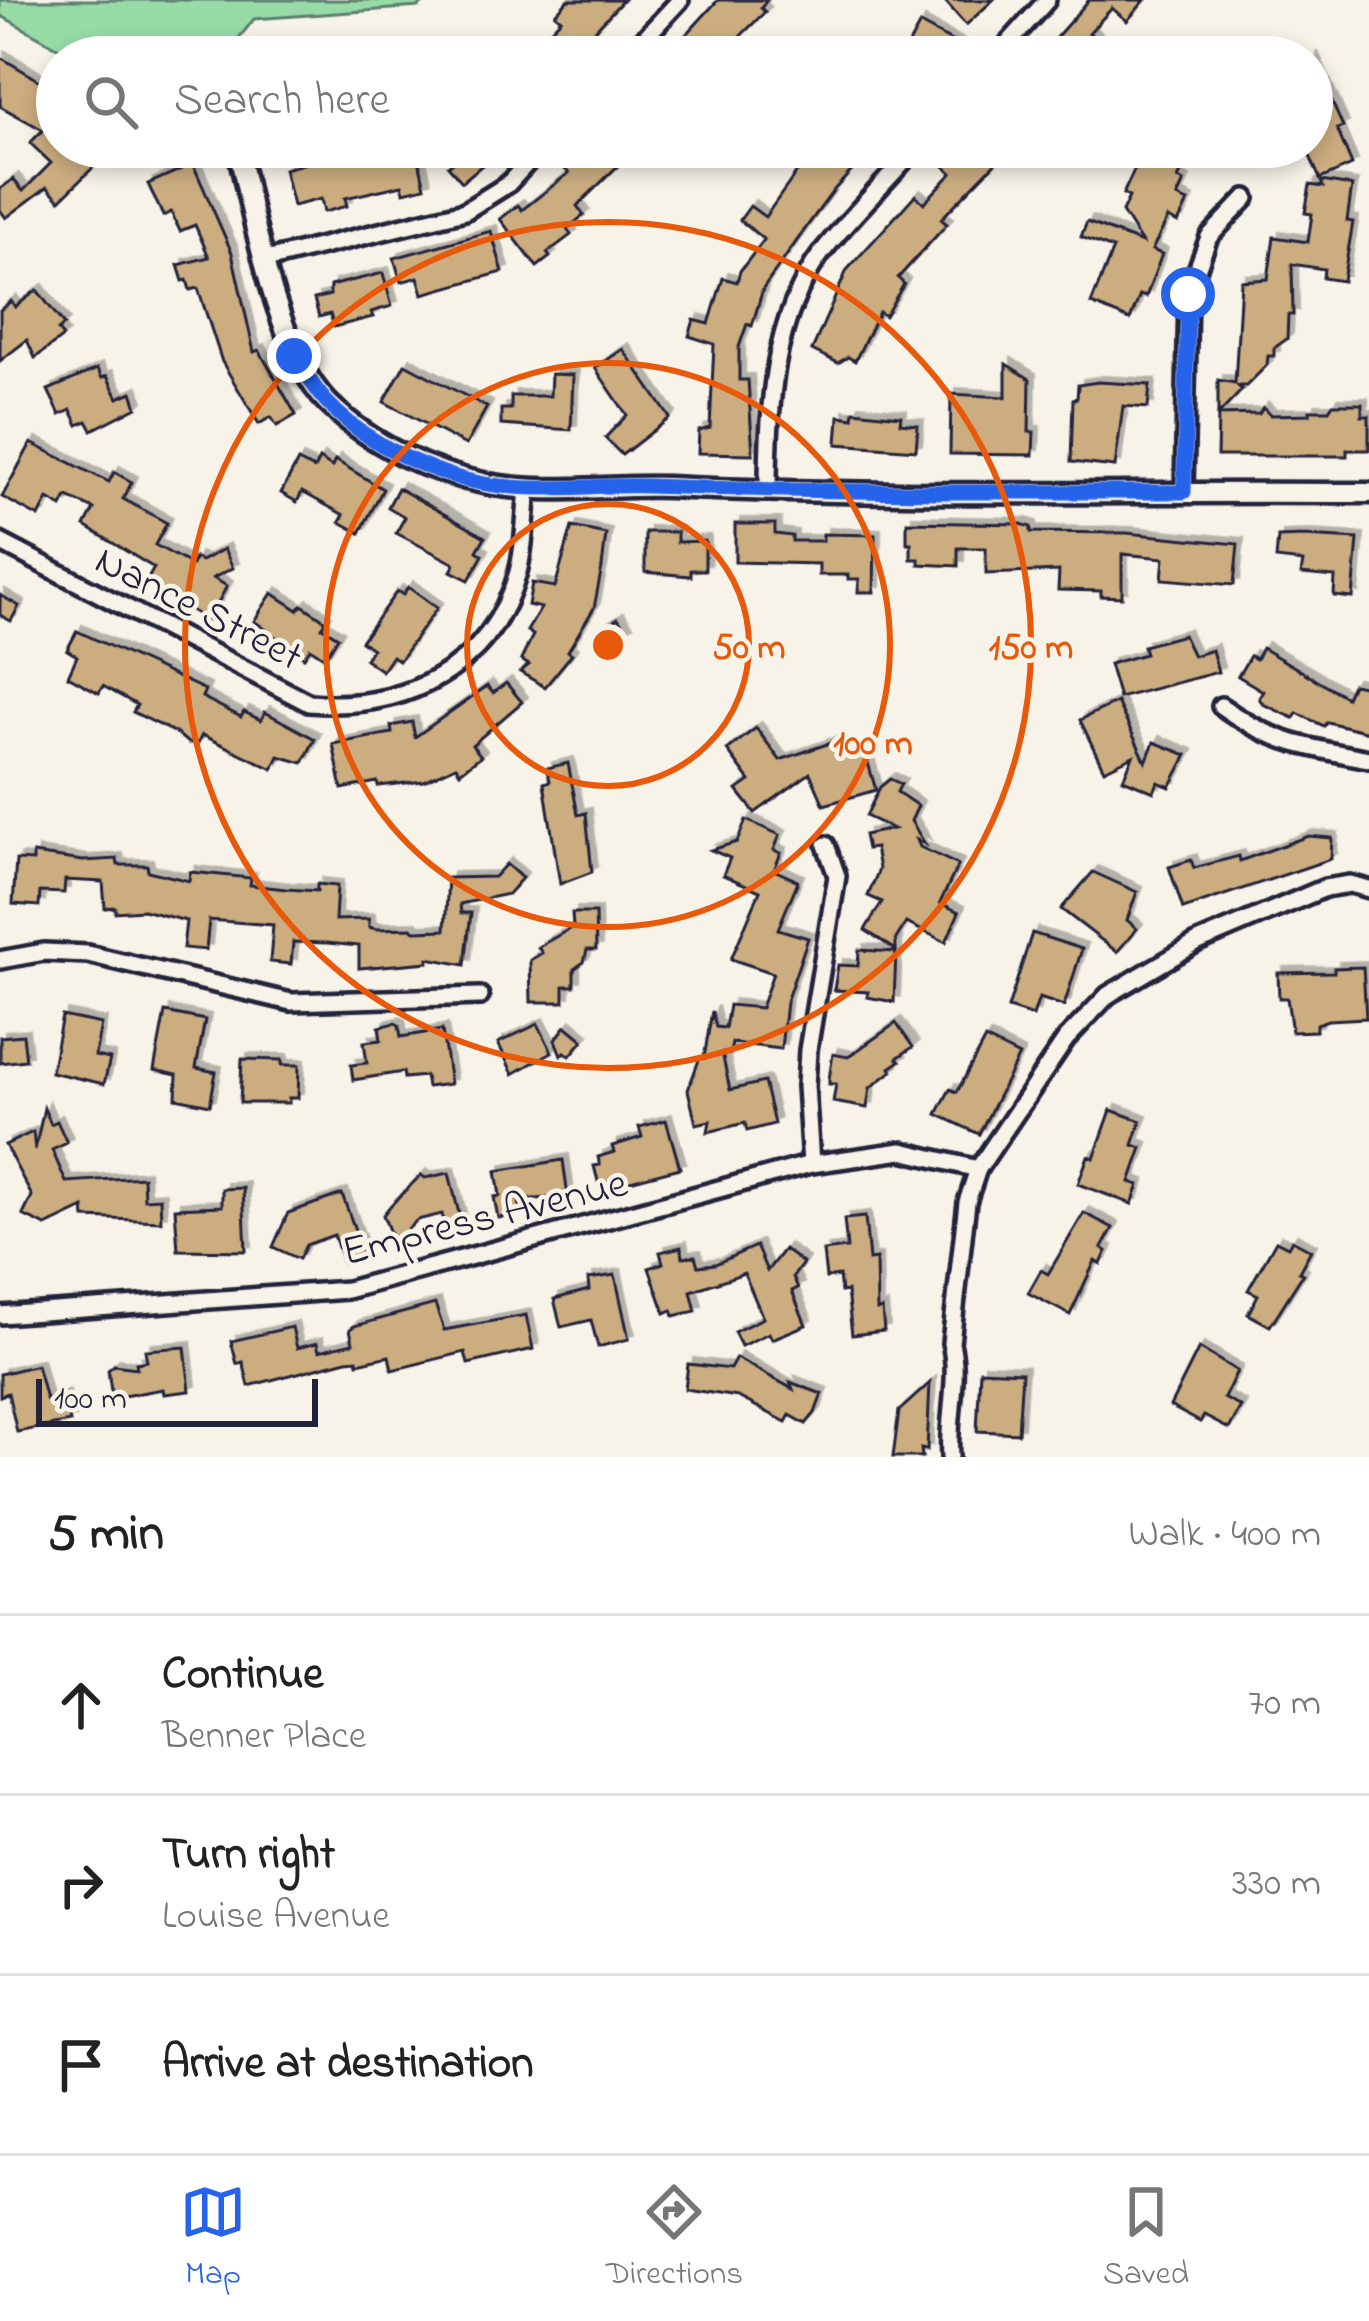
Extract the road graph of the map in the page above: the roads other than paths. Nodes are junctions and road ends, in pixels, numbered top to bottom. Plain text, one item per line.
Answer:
1 (680, 0) edge
2 (1047, 0) edge
3 (647, 36) edge
4 (1015, 36) edge
5 (243, 168) edge
6 (523, 168) edge
7 (897, 168) edge
8 (1246, 198) dead end
9 (266, 260) junction
10 (528, 489) junction
11 (768, 492) junction
12 (1184, 492) junction
13 (1369, 493) edge
14 (0, 542) edge
15 (1222, 706) dead end
16 (1369, 758) edge
17 (826, 845) dead end
18 (1369, 889) edge
19 (0, 960) edge
20 (480, 996) dead end
21 (812, 1164) junction
22 (978, 1169) junction
23 (0, 1315) edge
24 (950, 1457) edge

1 - 3 street
2 - 4 street
5 - 9 street
6 - 9 street
7 - 11 street
8 - 12 street
9 - 10 street
10 - 11 street
10 - 14 street, Nance Street
11 - 12 street
12 - 13 street
15 - 16 street
17 - 21 street
18 - 22 street
19 - 20 street
21 - 22 street, Empress Avenue
21 - 23 street, Empress Avenue
22 - 24 street

